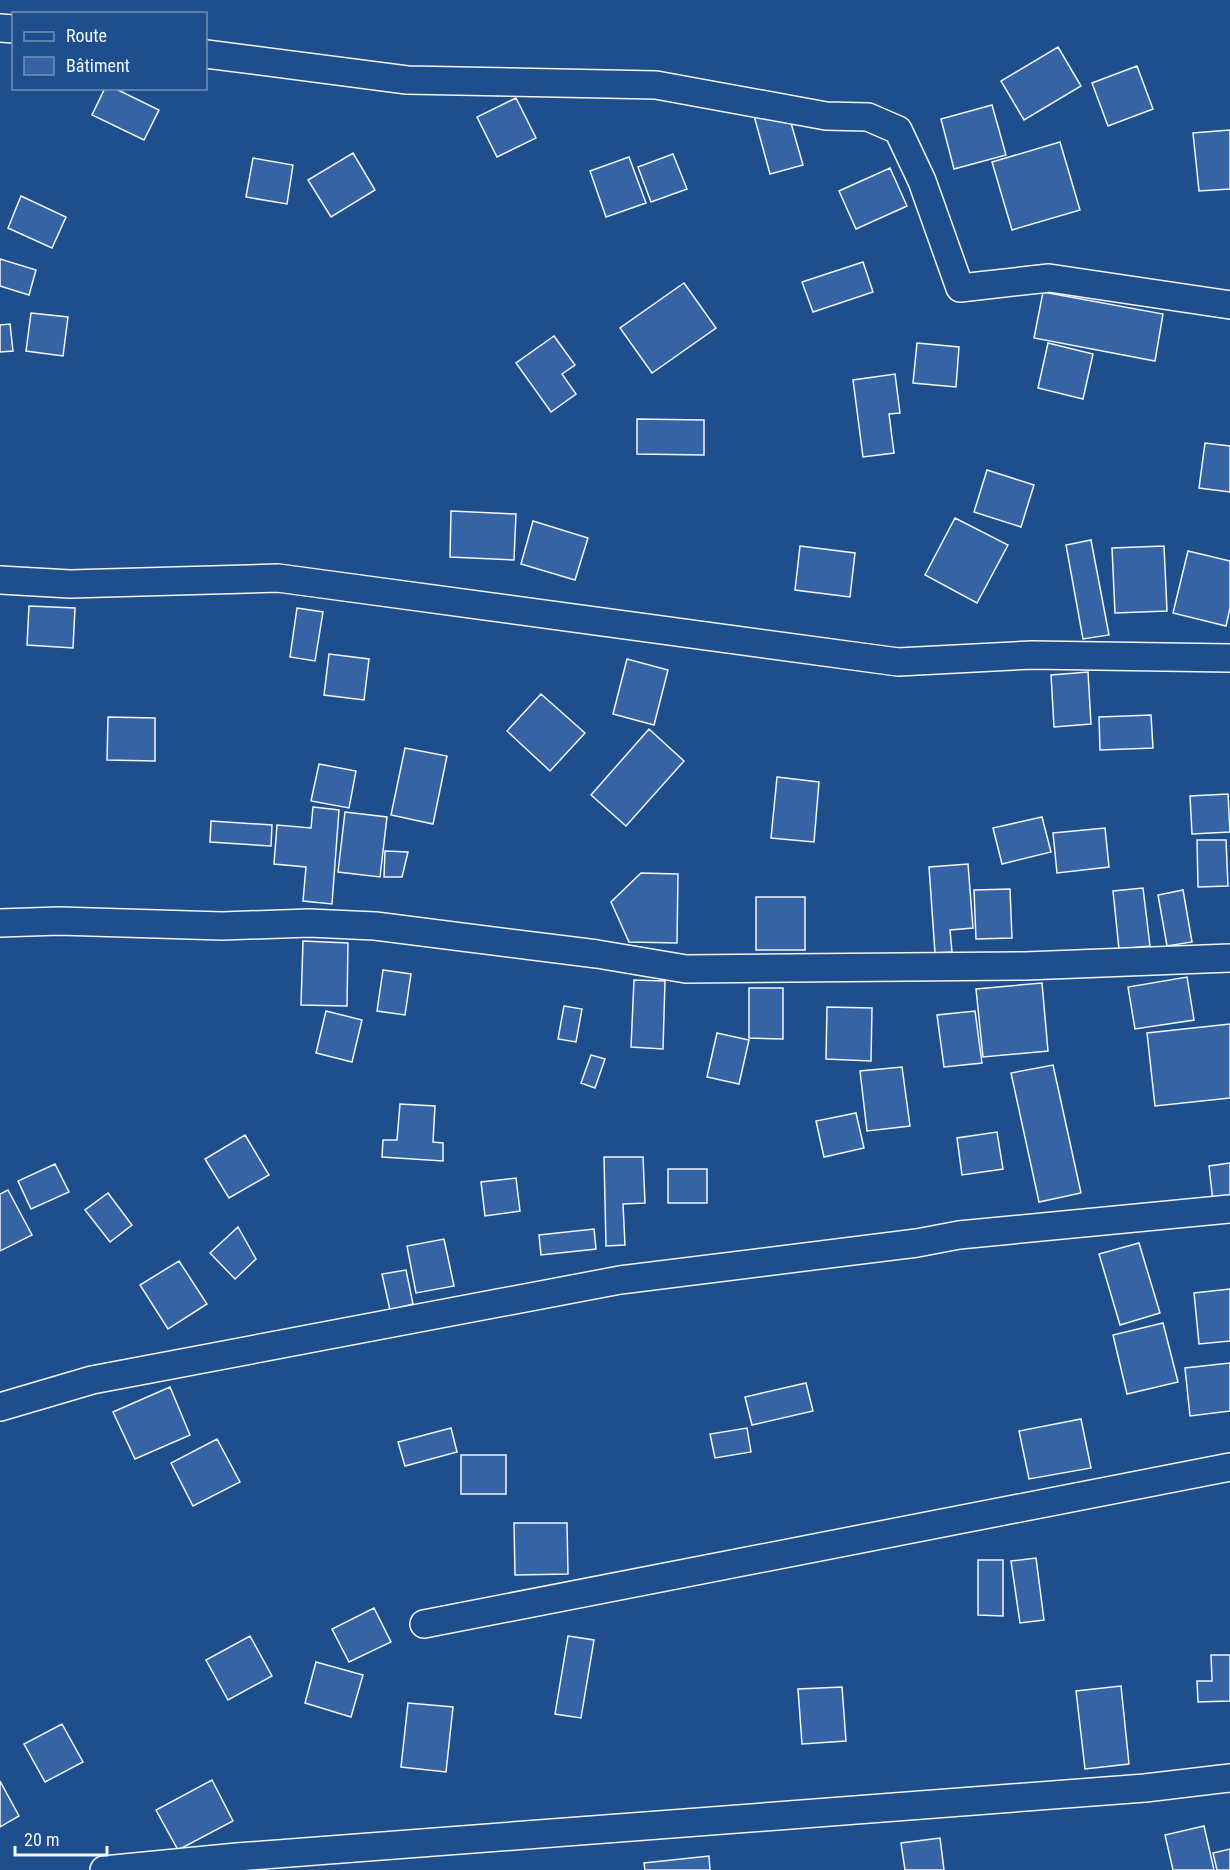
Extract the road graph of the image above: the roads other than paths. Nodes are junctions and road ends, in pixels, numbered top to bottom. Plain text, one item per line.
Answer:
1 (207, 54) edge
2 (1230, 305) edge
3 (0, 580) edge
4 (1230, 658) edge
5 (0, 923) edge
6 (1230, 958) edge
7 (1230, 1209) edge
8 (0, 1407) edge
9 (1230, 1467) edge
10 (424, 1624) dead end
11 (1230, 1778) edge
12 (104, 1870) edge

1 - 2 street
3 - 4 street
5 - 6 street
7 - 8 street
9 - 10 street
11 - 12 street

